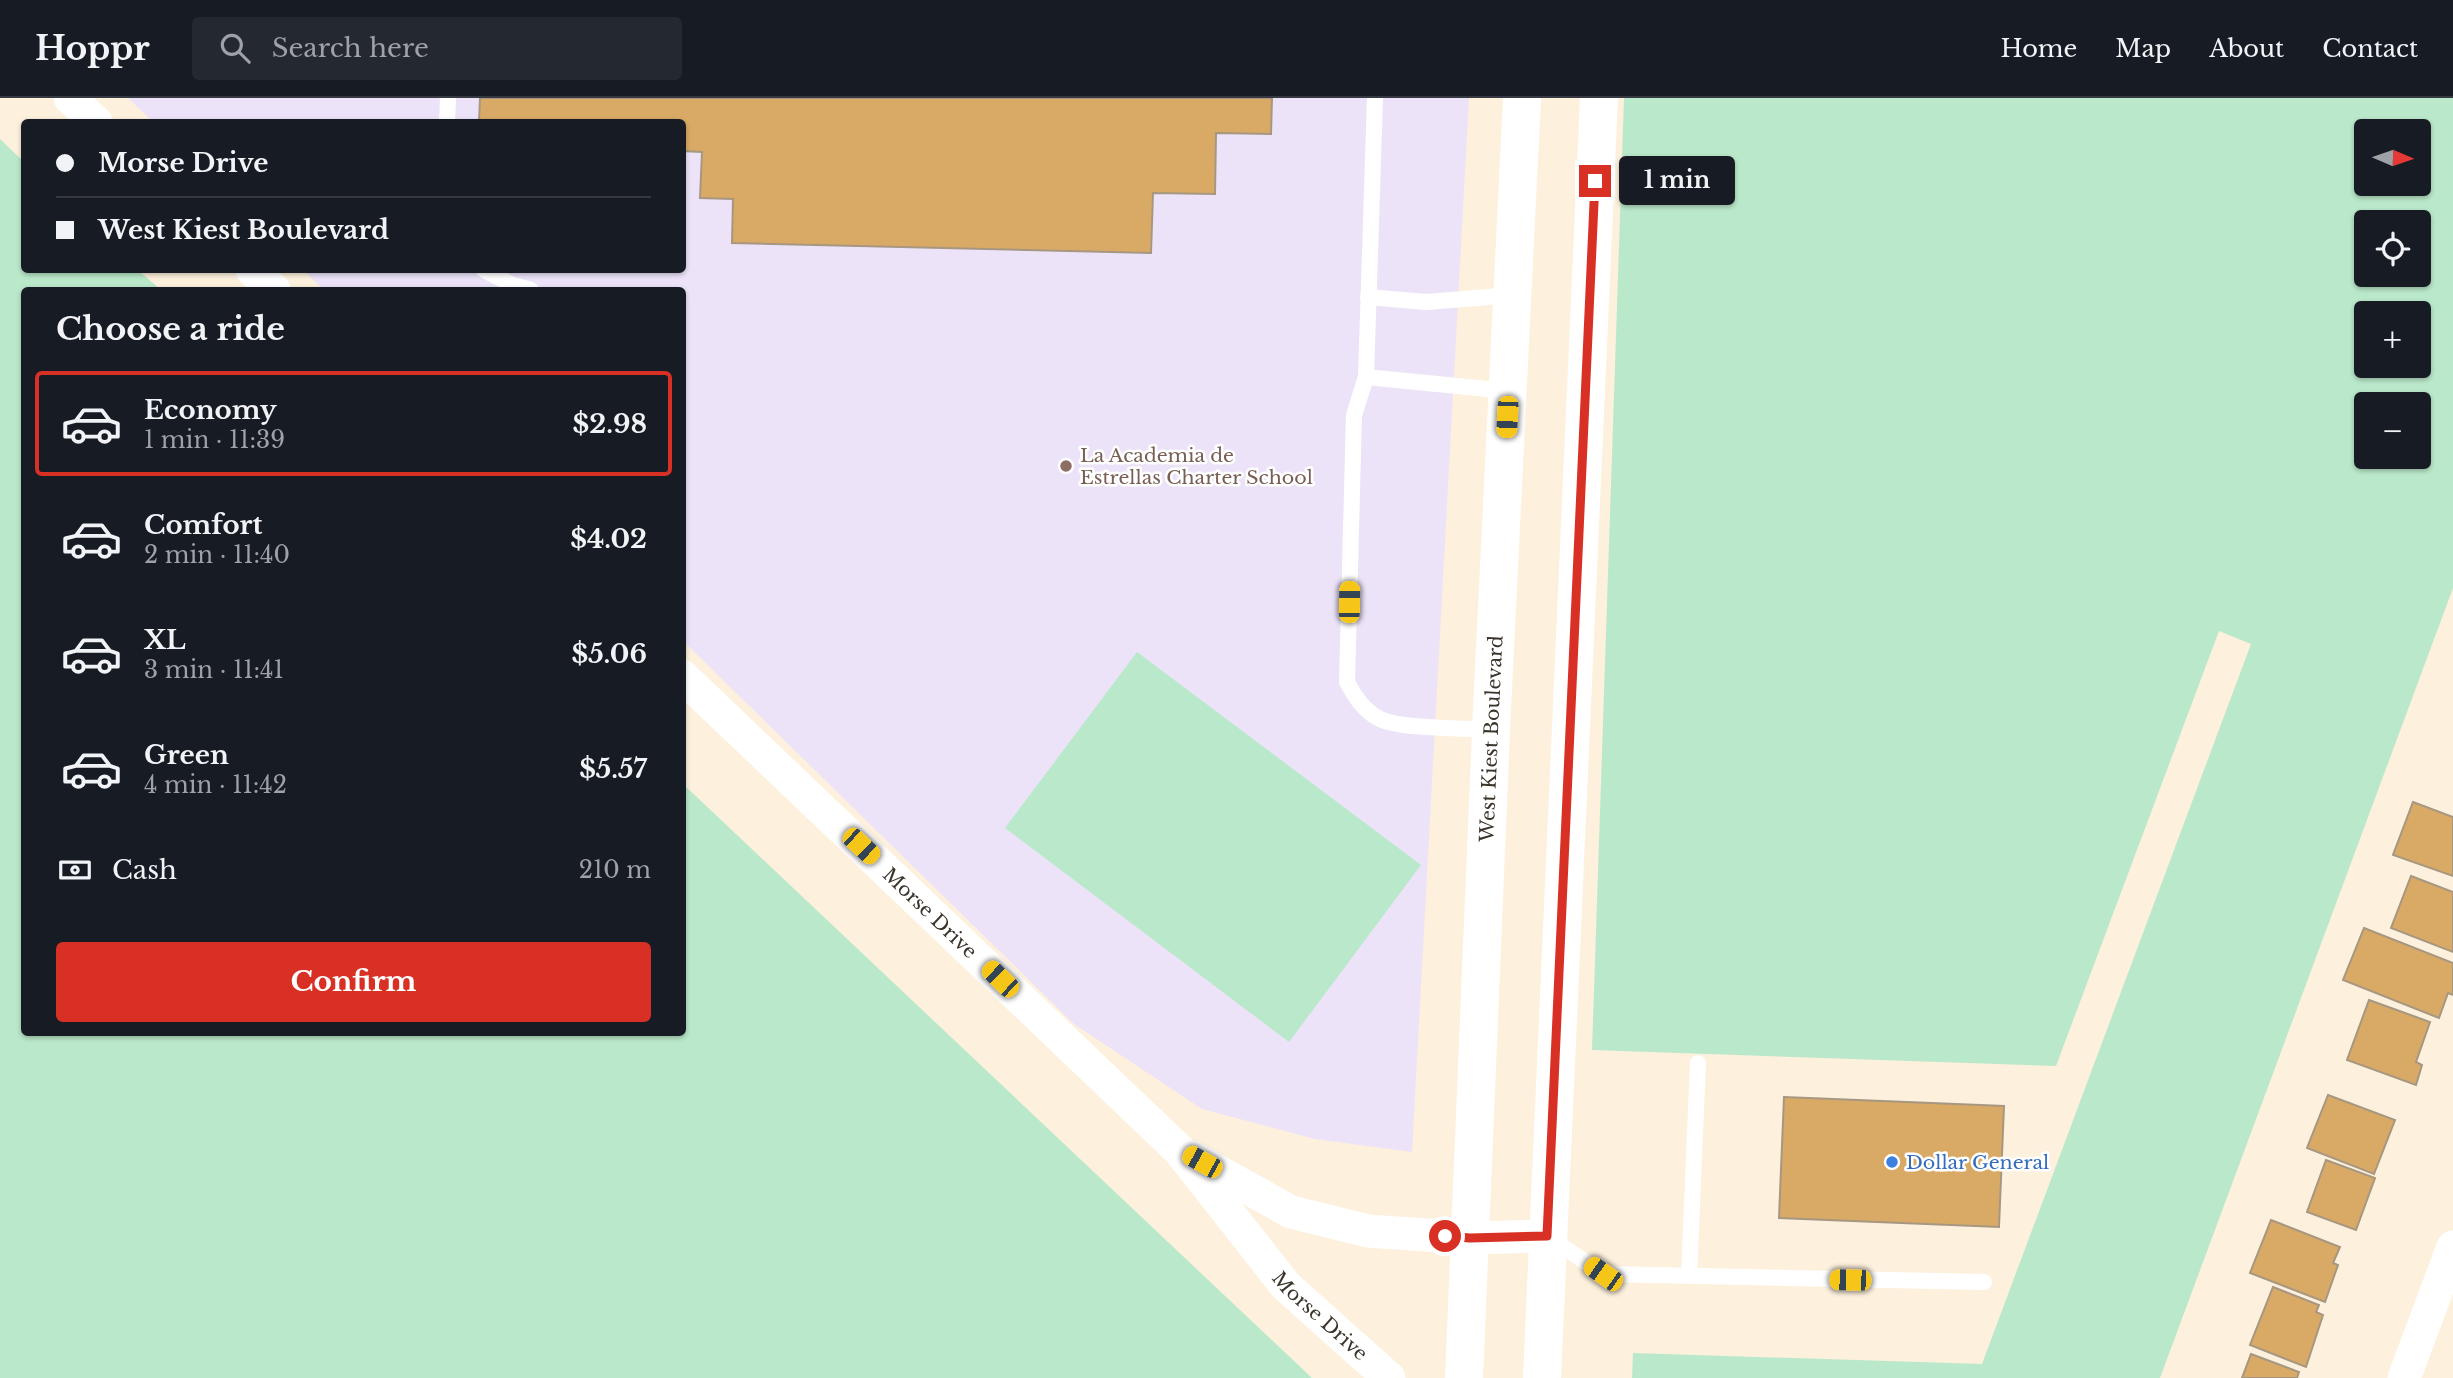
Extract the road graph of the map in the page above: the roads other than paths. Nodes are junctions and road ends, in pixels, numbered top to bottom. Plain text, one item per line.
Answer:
1 (70, 98) edge
2 (448, 98) edge
3 (1375, 98) edge
4 (1522, 98) edge
5 (1599, 98) edge
6 (93, 119) edge
7 (447, 119) edge
8 (255, 273) edge
9 (490, 273) edge
10 (271, 287) edge
11 (520, 287) edge
12 (1514, 295) junction
13 (1368, 297) junction
14 (1366, 377) junction
15 (1508, 391) junction
16 (686, 680) edge
17 (1491, 730) junction
18 (1698, 1063) dead end
19 (1180, 1150) junction
20 (1547, 1236) junction
21 (1470, 1238) junction
22 (2453, 1247) edge
23 (1689, 1276) junction
24 (1984, 1282) dead end
25 (2444, 1296) edge
26 (1389, 1378) edge
27 (1464, 1378) edge
28 (1542, 1378) edge
29 (2404, 1378) edge

1 - 6 street
2 - 7 lane
3 - 13 lane
4 - 12 main road, West Kiest Boulevard
5 - 20 main road
8 - 10 street
9 - 11 lane
12 - 13 lane
12 - 15 main road, West Kiest Boulevard
13 - 14 lane
14 - 15 lane
14 - 17 lane
15 - 17 main road, West Kiest Boulevard
16 - 19 street, Morse Drive
17 - 21 main road, West Kiest Boulevard
18 - 23 lane
19 - 21 street, Morse Drive
19 - 26 street, Morse Drive
20 - 21 street, Morse Drive
20 - 23 lane
20 - 28 main road
21 - 27 main road, West Kiest Boulevard
22 - 25 street
23 - 24 lane
25 - 29 street

